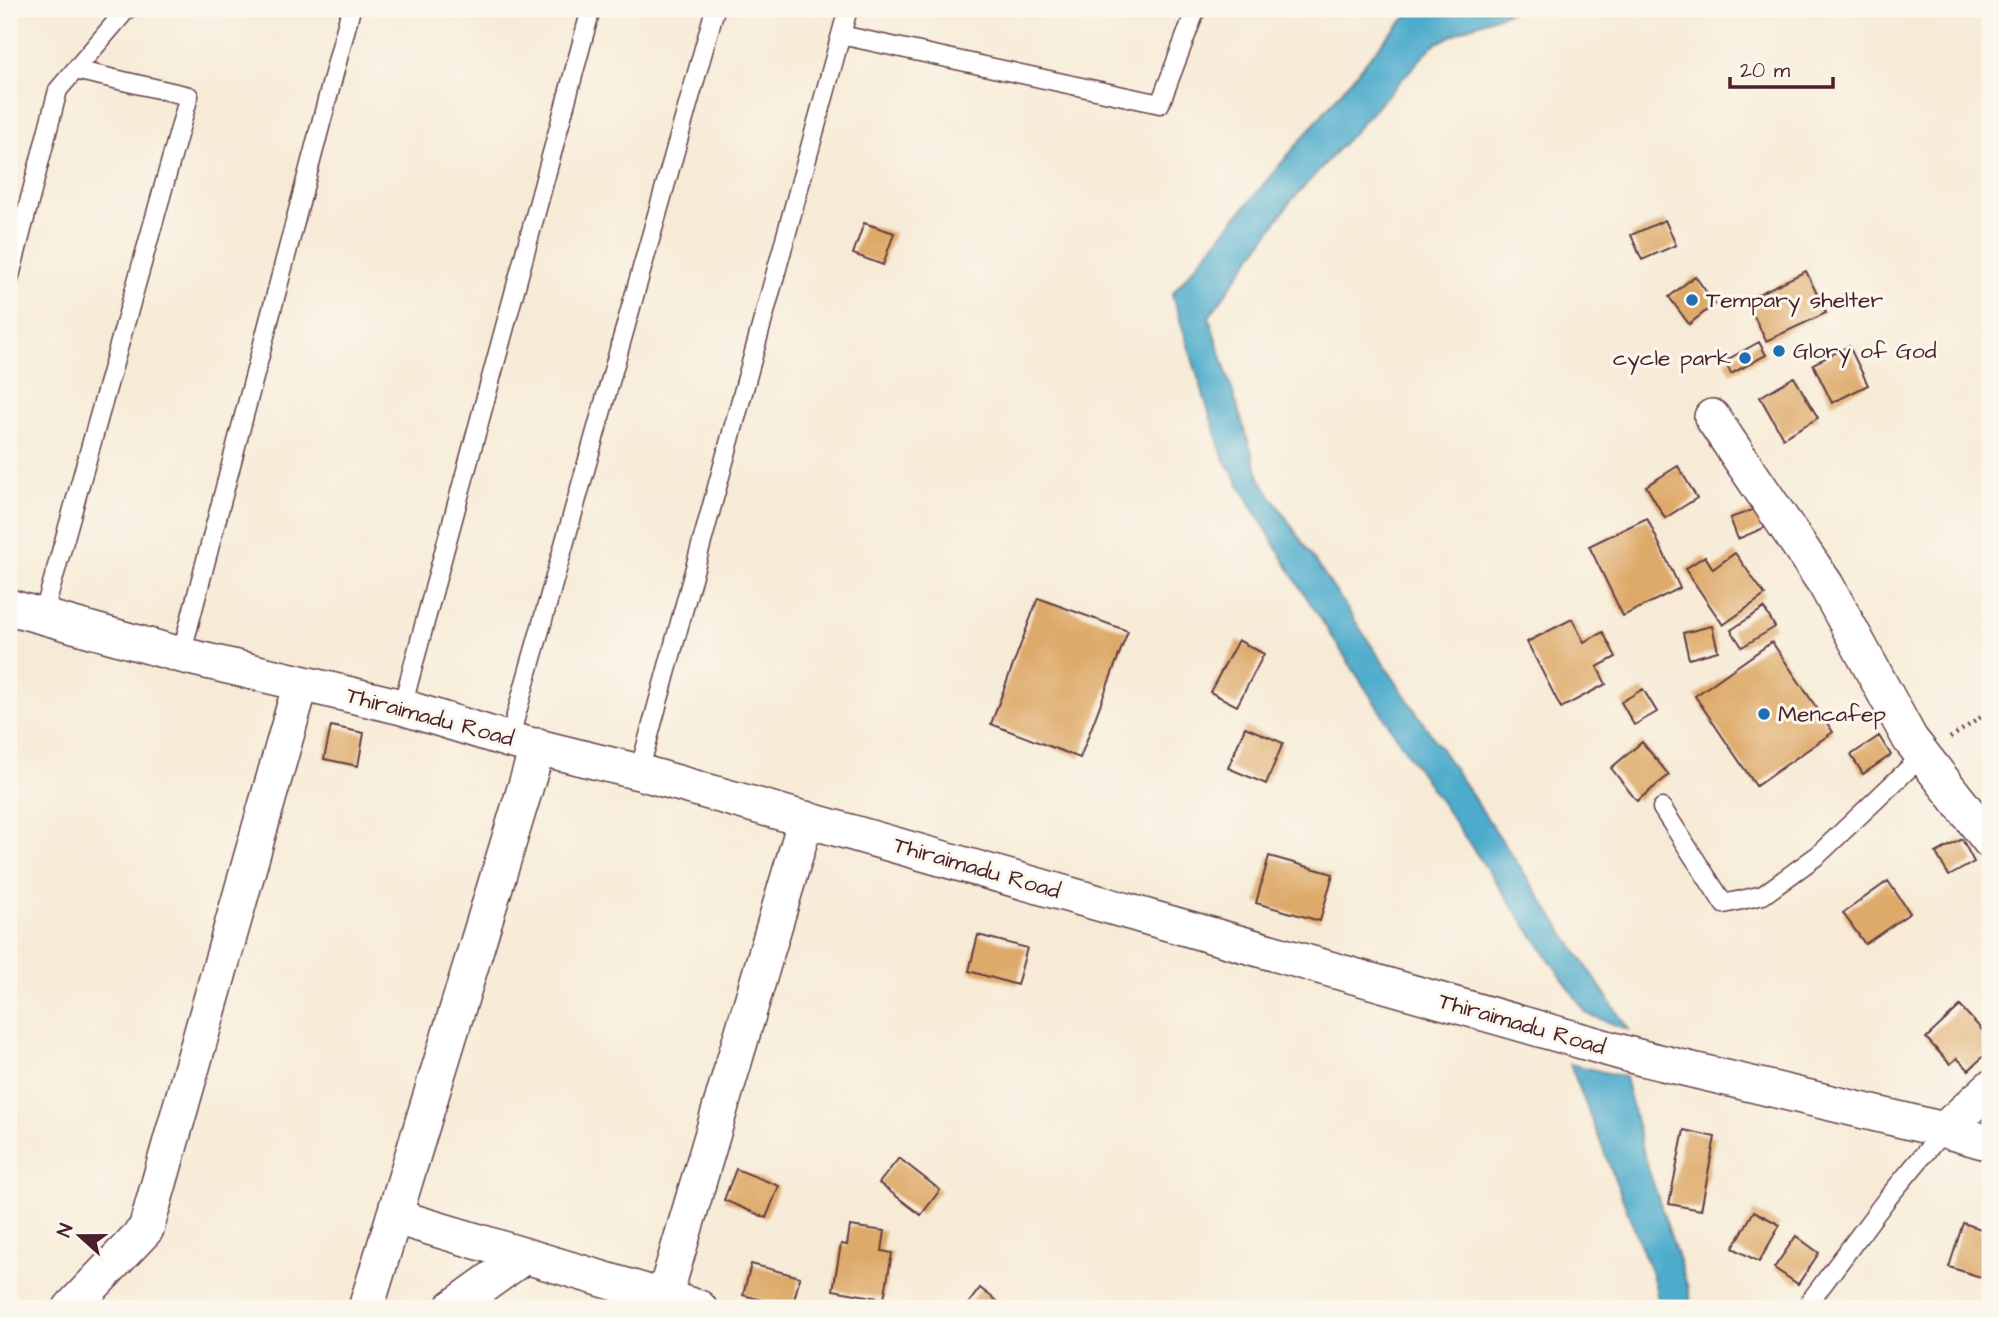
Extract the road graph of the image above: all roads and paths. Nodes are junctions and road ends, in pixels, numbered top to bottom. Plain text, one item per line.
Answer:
1 (127, 9) edge
2 (351, 9) edge
3 (591, 9) edge
4 (715, 9) edge
5 (848, 9) edge
6 (1196, 9) edge
7 (841, 36) junction
8 (75, 70) junction
9 (9, 280) edge
10 (1712, 417) dead end
11 (9, 607) edge
12 (43, 616) junction
13 (181, 655) junction
14 (301, 683) junction
15 (402, 707) junction
16 (1990, 711) edge
17 (523, 743) junction
18 (1923, 755) junction
19 (639, 772) junction
20 (1662, 808) dead end
21 (806, 819) junction
22 (1990, 841) edge
23 (1990, 1088) edge
24 (1944, 1130) junction
25 (1990, 1143) edge
26 (396, 1217) junction
27 (524, 1256) junction
28 (663, 1303) edge
29 (80, 1306) edge
30 (366, 1308) edge
31 (452, 1308) edge
32 (699, 1308) edge
33 (1805, 1308) edge

1 - 8 lane
2 - 13 lane
3 - 15 lane
4 - 17 lane
5 - 7 lane
6 - 7 lane
7 - 19 lane
8 - 9 lane
8 - 12 lane
10 - 18 street
11 - 12 street, Thiraimadu Road
12 - 13 street, Thiraimadu Road
13 - 14 street, Thiraimadu Road
14 - 15 street, Thiraimadu Road
14 - 29 street
15 - 17 street, Thiraimadu Road
16 - 18 path
17 - 19 street, Thiraimadu Road
17 - 26 street
18 - 20 lane
18 - 22 street
19 - 21 street, Thiraimadu Road
21 - 24 street, Thiraimadu Road
21 - 28 street
23 - 24 street
24 - 25 street, Thiraimadu Road
24 - 33 lane
26 - 27 street
26 - 30 street
27 - 28 street
27 - 31 street
28 - 32 street

